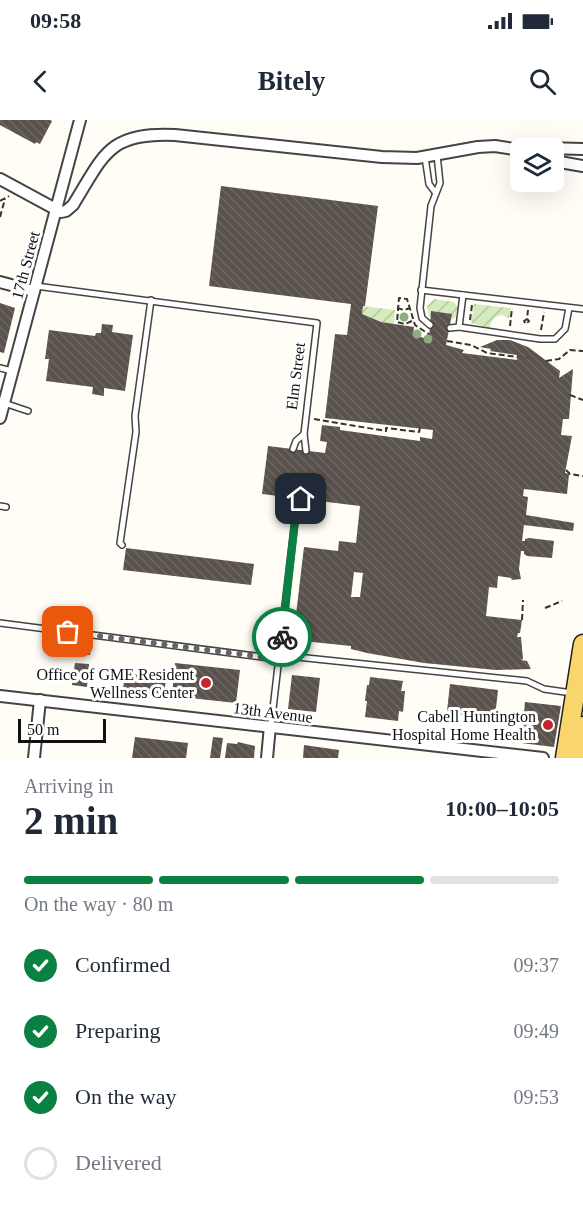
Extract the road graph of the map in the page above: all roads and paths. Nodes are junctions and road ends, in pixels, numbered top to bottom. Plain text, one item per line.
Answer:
1 (79, 120) edge
2 (510, 148) edge
3 (564, 149) edge
4 (583, 149) edge
5 (437, 155) junction
6 (425, 157) junction
7 (564, 162) edge
8 (583, 166) edge
9 (0, 179) edge
10 (435, 192) junction
11 (9, 196) dead end
12 (5, 199) junction
13 (0, 201) edge
14 (56, 210) junction
15 (0, 217) edge
16 (0, 282) edge
17 (35, 288) junction
18 (421, 290) junction
19 (464, 295) junction
20 (399, 298) dead end
21 (151, 300) junction
22 (513, 301) junction
23 (472, 304) dead end
24 (544, 305) junction
25 (397, 308) junction
26 (410, 308) dead end
27 (569, 308) junction
28 (583, 309) edge
29 (412, 321) dead end
30 (469, 323) dead end
31 (430, 325) dead end
32 (459, 327) junction
33 (450, 328) dead end
34 (509, 335) junction
35 (540, 339) junction
36 (447, 341) dead end
37 (583, 344) edge
38 (583, 350) edge
39 (517, 357) dead end
40 (546, 361) dead end
41 (0, 368) edge
42 (12, 371) junction
43 (570, 395) dead end
44 (583, 400) edge
45 (4, 403) junction
46 (28, 411) dead end
47 (0, 418) edge
48 (314, 419) dead end
49 (420, 428) dead end
50 (304, 434) junction
51 (293, 449) dead end
52 (306, 451) dead end
53 (566, 470) dead end
54 (583, 476) edge
55 (288, 497) dead end
56 (301, 499) dead end
57 (296, 512) junction
58 (122, 545) dead end
59 (523, 600) dead end
60 (562, 601) dead end
61 (545, 608) dead end
62 (522, 620) dead end
63 (0, 623) edge
64 (583, 644) edge
65 (281, 652) junction
66 (278, 659) junction
67 (404, 660) dead end
68 (403, 668) junction
69 (579, 694) edge
70 (0, 696) edge
71 (40, 700) junction
72 (270, 726) junction
73 (583, 726) edge
74 (34, 758) edge
75 (267, 758) edge
76 (543, 758) edge
77 (565, 758) edge
78 (578, 758) edge

1 - 14 street, 17th Street
2 - 5 street
3 - 4 street
5 - 6 street
5 - 10 lane
6 - 10 lane
6 - 14 street
7 - 8 street
9 - 14 street
10 - 18 lane
11 - 12 path
12 - 13 path
12 - 15 path
14 - 17 street, 17th Street
16 - 17 street
17 - 21 lane
17 - 42 street, 17th Street
18 - 19 lane
18 - 31 lane
19 - 22 lane
19 - 32 lane
20 - 25 path
21 - 50 lane, Elm Street
21 - 58 lane
22 - 24 lane
22 - 34 path
23 - 30 path
24 - 27 lane
24 - 35 path
25 - 26 path
25 - 29 path
27 - 28 lane
27 - 35 lane
32 - 33 lane
32 - 34 lane
34 - 35 lane
36 - 39 path
37 - 38 path
38 - 40 path
41 - 42 lane
42 - 45 street, 17th Street
43 - 44 path
45 - 46 lane
45 - 47 street, 17th Street
48 - 49 path
50 - 51 lane, Elm Street
50 - 52 lane, Elm Street
53 - 54 path
55 - 57 lane
56 - 57 lane
57 - 65 lane
59 - 62 path
60 - 61 path
63 - 66 lane
64 - 69 main road
65 - 66 lane
65 - 68 lane
66 - 72 lane
67 - 68 lane
68 - 69 lane
69 - 77 main road
70 - 71 street, 13th Avenue
71 - 72 street, 13th Avenue
71 - 74 street
72 - 75 street
72 - 76 street, 13th Avenue
73 - 78 main road

